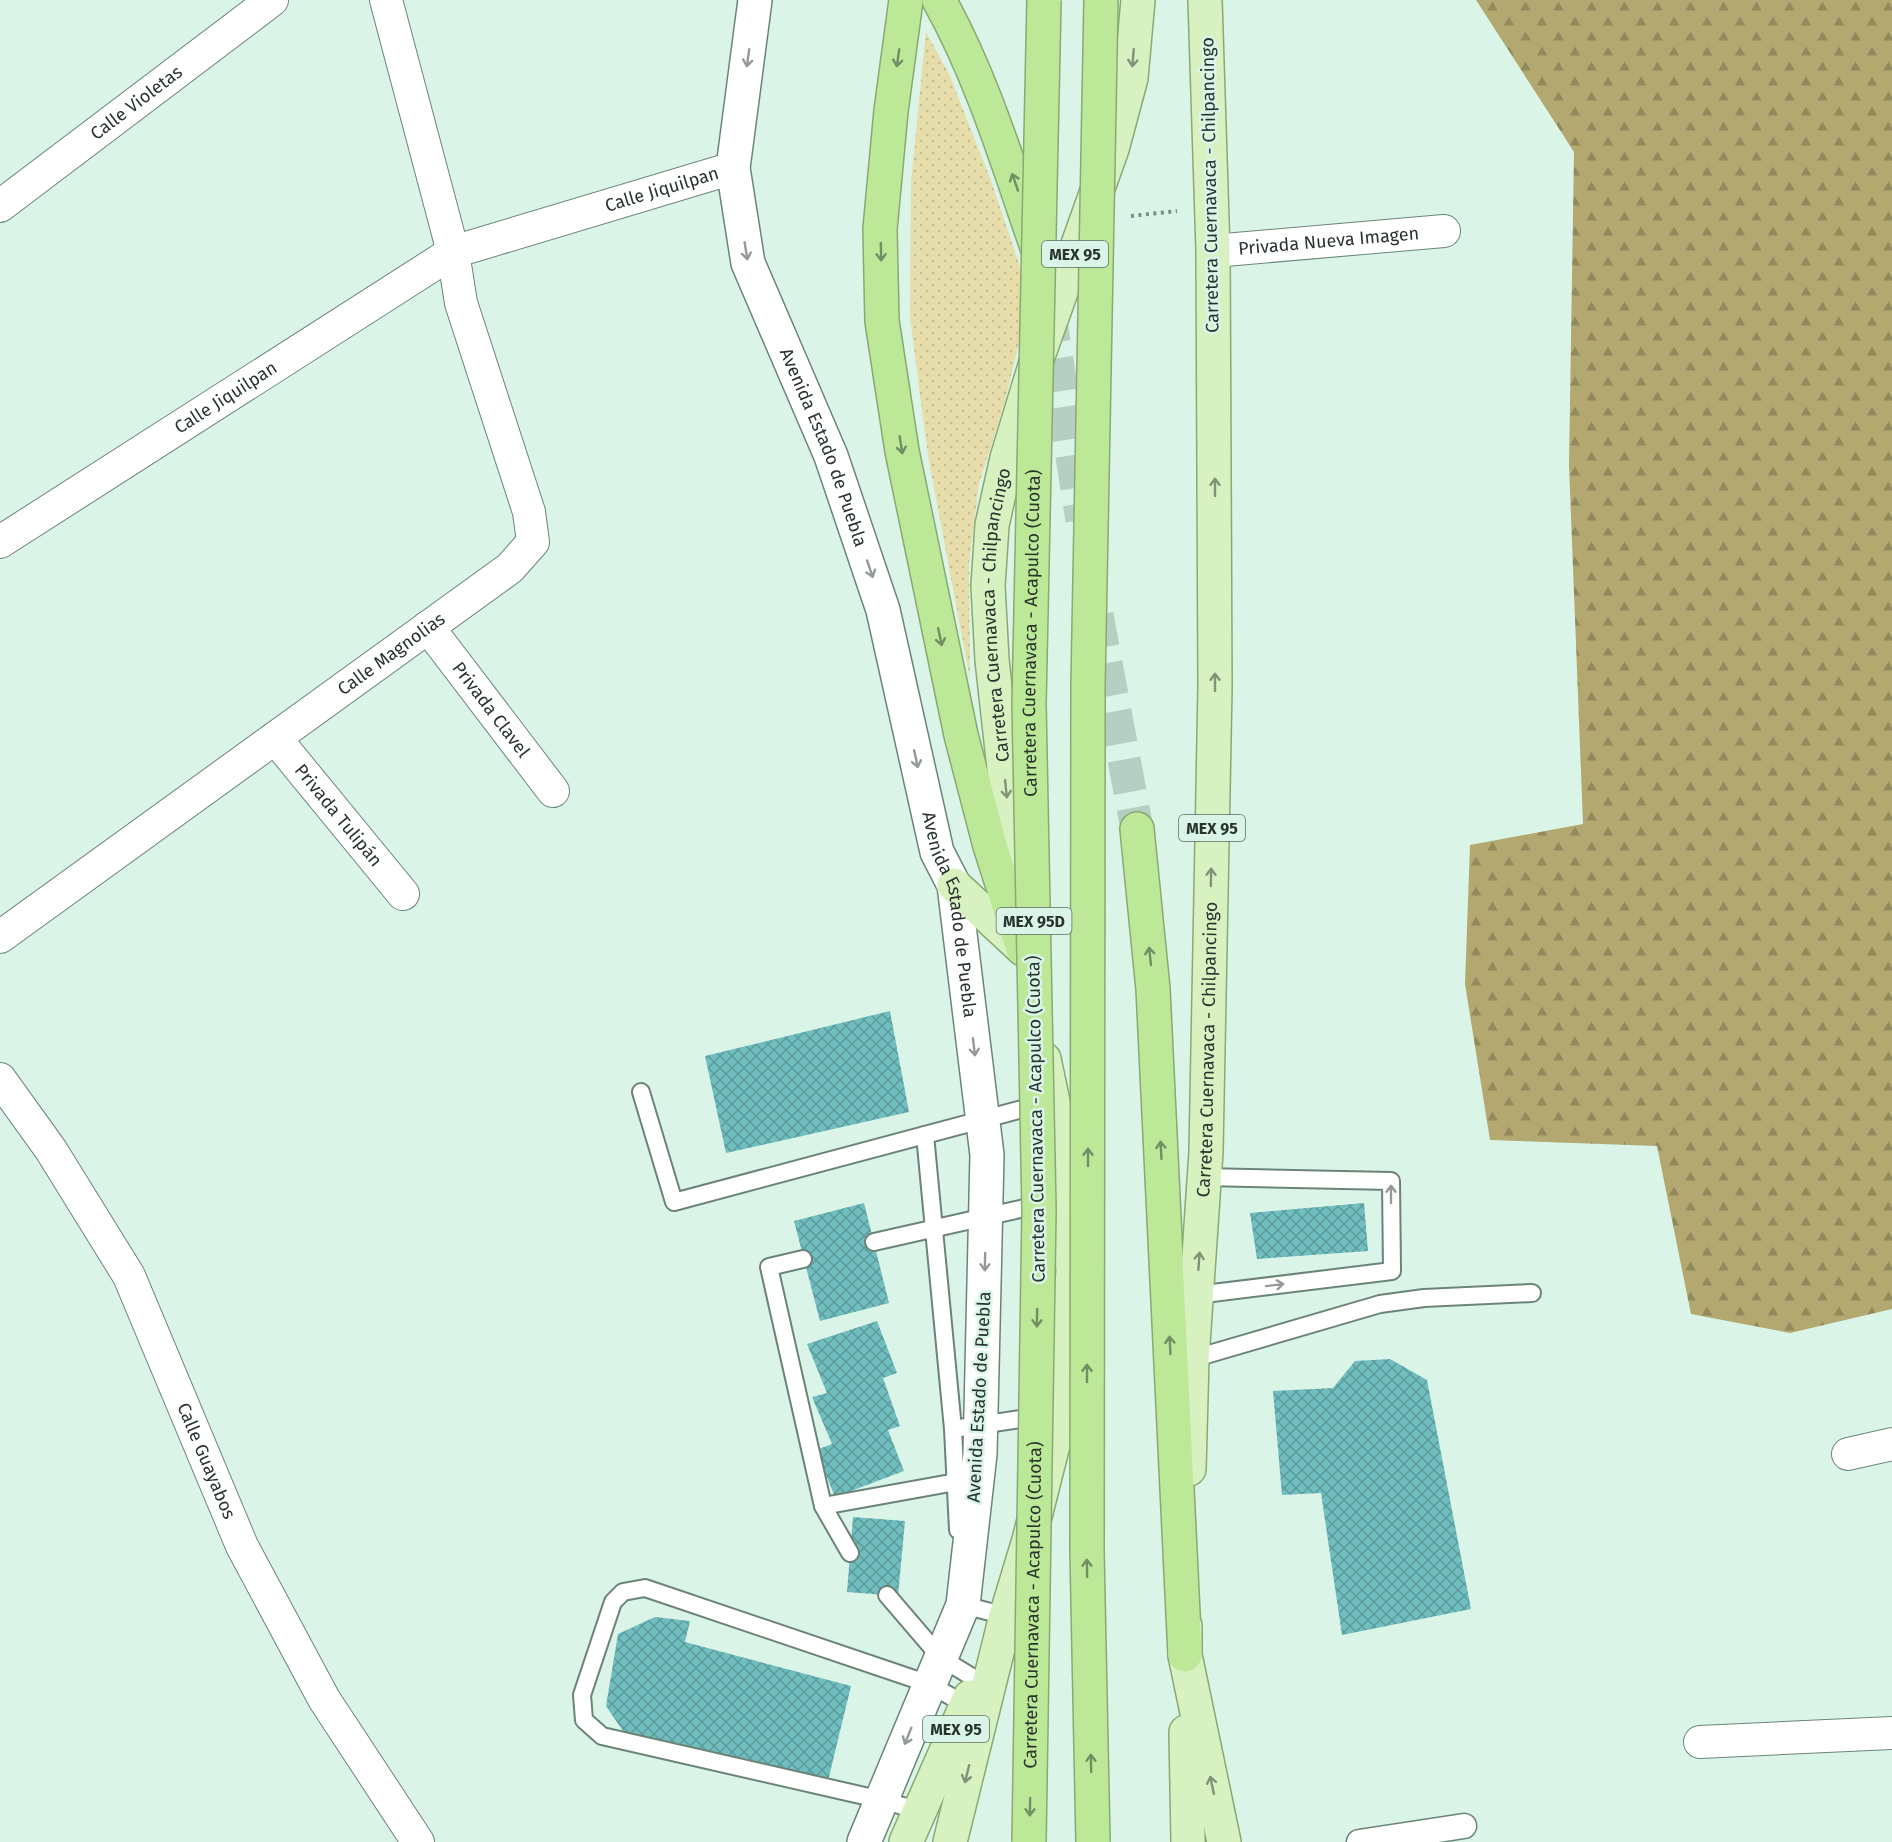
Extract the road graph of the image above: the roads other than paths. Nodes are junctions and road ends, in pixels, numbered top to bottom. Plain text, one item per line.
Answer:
1 (272, 0) edge
2 (386, 0) edge
3 (755, 0) edge
4 (906, 0) edge
5 (939, 0) edge
6 (1044, 0) edge
7 (1101, 0) edge
8 (1138, 0) edge
9 (1205, 0) edge
10 (733, 168) junction
11 (0, 206) edge
12 (1444, 231) dead end
13 (1213, 251) junction
14 (453, 252) junction
15 (1041, 257) junction
16 (1047, 295) tunnel mouth
17 (0, 542) edge
18 (428, 627) junction
19 (275, 738) junction
20 (553, 791) dead end
21 (1137, 829) tunnel mouth
22 (954, 885) junction
23 (403, 894) dead end
24 (0, 937) edge
25 (1023, 949) junction
26 (0, 1079) edge
27 (641, 1092) dead end
28 (1053, 1101) junction
29 (983, 1119) junction
30 (925, 1135) junction
31 (1204, 1177) junction
32 (1068, 1198) junction
33 (986, 1216) junction
34 (934, 1228) junction
35 (874, 1242) dead end
36 (803, 1259) dead end
37 (1532, 1293) dead end
38 (1196, 1295) junction
39 (1192, 1359) junction
40 (1059, 1413) junction
41 (967, 1427) junction
42 (1892, 1444) edge
43 (1848, 1454) dead end
44 (956, 1482) junction
45 (823, 1506) junction
46 (850, 1553) dead end
47 (887, 1595) dead end
48 (963, 1605) junction
49 (1006, 1616) junction
50 (1185, 1655) junction
51 (935, 1671) junction
52 (972, 1693) junction
53 (1892, 1733) edge
54 (1700, 1742) dead end
55 (882, 1800) junction
56 (920, 1811) junction
57 (1464, 1826) dead end
58 (418, 1842) edge
59 (864, 1842) edge
60 (906, 1842) edge
61 (950, 1842) edge
62 (1029, 1842) edge
63 (1093, 1842) edge
64 (1188, 1842) edge
65 (1224, 1842) edge
66 (1359, 1842) edge

1 - 11 street, Calle Violetas
2 - 14 street
3 -> 10 street, Avenida Estado de Puebla
4 -> 25 highway
15 -> 5 highway
6 - 15 highway
6 -> 62 highway, Carretera Cuernavaca - Acapulco (Cuota) / MEX 95D, bridge
63 -> 7 highway, MEX 95D, bridge
8 -> 25 main road, Carretera Cuernavaca - Chilpancingo / MEX 95
9 - 13 main road, Carretera Cuernavaca - Chilpancingo / MEX 95
10 - 14 street, Calle Jiquilpan
10 -> 22 street, Avenida Estado de Puebla
12 - 13 street, Privada Nueva Imagen
31 -> 13 main road, Carretera Cuernavaca - Chilpancingo / MEX 95
14 - 17 street, Calle Jiquilpan
14 - 18 street, Calle Magnolias
15 - 16 highway
18 - 19 street, Calle Magnolias
18 - 20 street, Privada Clavel
19 - 23 street, Privada Tulipán
19 - 24 street, Calle Magnolias
50 -> 21 highway
22 - 25 main road
22 -> 29 street, Avenida Estado de Puebla
25 - 28 main road, Carretera Cuernavaca - Chilpancingo / MEX 95
26 - 58 street, Calle Guayabos
27 - 30 lane
28 - 29 lane
28 - 32 main road, Carretera Cuernavaca - Chilpancingo / MEX 95
29 - 30 lane
29 - 33 street, Avenida Estado de Puebla
30 - 34 lane
38 -> 31 main road, Carretera Cuernavaca - Chilpancingo / MEX 95
38 -> 31 lane
32 - 33 lane
32 - 40 main road, Carretera Cuernavaca - Chilpancingo / MEX 95
33 - 34 lane
33 -> 41 street, Avenida Estado de Puebla
34 - 35 lane
34 - 41 lane
36 - 45 lane
37 - 39 lane
38 - 39 main road, Carretera Cuernavaca - Chilpancingo / MEX 95
39 - 50 main road, Carretera Cuernavaca - Chilpancingo / MEX 95
40 - 41 lane
40 - 49 main road, Carretera Cuernavaca - Chilpancingo / MEX 95
41 - 44 lane
41 - 48 street, Avenida Estado de Puebla
42 - 43 street
44 - 45 lane
44 - 48 lane
45 - 46 lane
47 - 51 lane
48 - 49 lane
48 - 51 street, Avenida Estado de Puebla
49 - 52 main road, MEX 95
49 -> 61 main road, Carretera Cuernavaca - Chilpancingo / MEX 95
50 - 64 main road, MEX 95
65 -> 50 main road, Carretera Cuernavaca - Chilpancingo / MEX 95
51 - 52 lane
51 - 52 lane
51 -> 55 street, Avenida Estado de Puebla
51 - 55 lane
52 - 56 main road, MEX 95
53 - 54 street
55 - 56 lane
55 - 59 street, Avenida Estado de Puebla
56 - 60 main road, MEX 95
57 - 66 street

